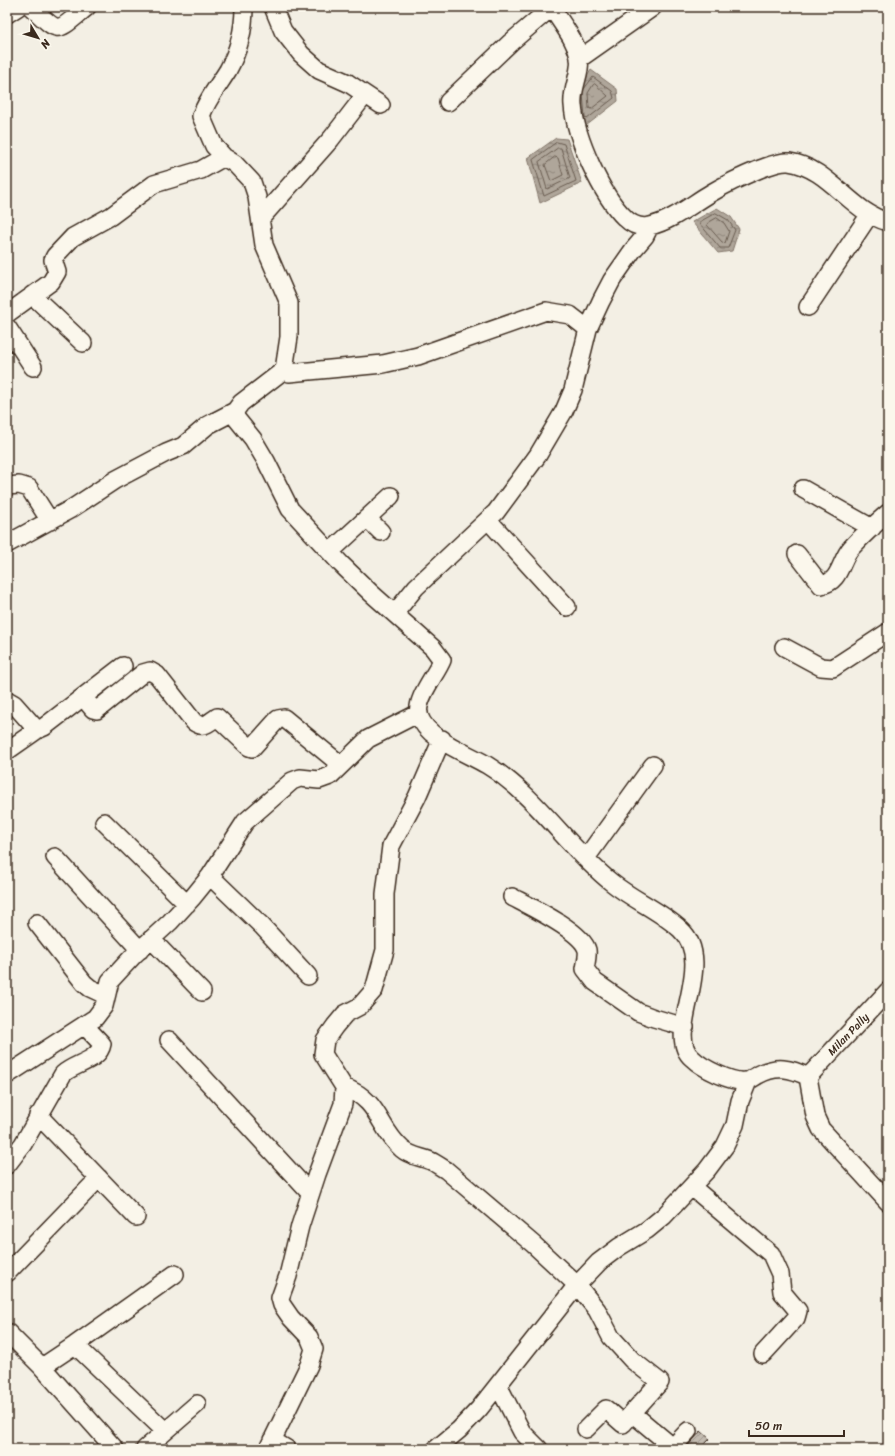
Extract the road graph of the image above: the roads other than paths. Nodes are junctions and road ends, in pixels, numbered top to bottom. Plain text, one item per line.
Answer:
1 (18, 7) edge
2 (30, 7) edge
3 (87, 7) edge
4 (244, 7) edge
5 (273, 7) edge
6 (552, 7) edge
7 (653, 7) edge
8 (7, 14) edge
9 (579, 59) junction
10 (365, 95) junction
11 (448, 102) dead end
12 (381, 105) dead end
13 (224, 157) junction
14 (870, 214) junction
15 (261, 218) junction
16 (888, 222) edge
17 (650, 226) junction
18 (32, 295) junction
19 (808, 307) dead end
20 (7, 314) edge
21 (7, 327) edge
22 (588, 329) junction
23 (83, 343) dead end
24 (33, 367) dead end
25 (284, 370) junction
26 (235, 411) junction
27 (7, 486) edge
28 (803, 488) dead end
29 (391, 496) dead end
30 (888, 513) edge
31 (368, 518) junction
32 (488, 520) junction
33 (50, 521) junction
34 (872, 528) junction
35 (381, 532) dead end
36 (7, 544) edge
37 (330, 552) junction
38 (797, 554) dead end
39 (567, 608) dead end
40 (395, 613) junction
41 (888, 632) edge
42 (784, 647) dead end
43 (123, 666) dead end
44 (83, 697) junction
45 (7, 700) edge
46 (419, 713) junction
47 (37, 730) junction
48 (442, 740) junction
49 (7, 751) edge
50 (653, 765) dead end
51 (341, 766) junction
52 (104, 822) dead end
53 (55, 857) dead end
54 (586, 858) junction
55 (210, 876) junction
56 (512, 897) dead end
57 (187, 904) junction
58 (37, 923) dead end
59 (146, 944) junction
60 (308, 976) dead end
61 (888, 991) edge
62 (202, 992) dead end
63 (105, 995) junction
64 (84, 1025) junction
65 (684, 1027) junction
66 (169, 1040) dead end
67 (7, 1075) edge
68 (808, 1077) junction
69 (748, 1082) junction
70 (344, 1087) junction
71 (38, 1115) junction
72 (7, 1165) edge
73 (99, 1178) junction
74 (692, 1187) junction
75 (310, 1193) junction
76 (888, 1202) edge
77 (136, 1217) dead end
78 (7, 1273) edge
79 (175, 1274) dead end
80 (577, 1285) junction
81 (7, 1332) edge
82 (75, 1345) junction
83 (763, 1354) dead end
84 (42, 1367) junction
85 (498, 1385) junction
86 (197, 1404) dead end
87 (632, 1413) junction
88 (586, 1429) dead end
89 (166, 1431) junction
90 (688, 1431) dead end
91 (270, 1444) edge
92 (674, 1448) edge
93 (115, 1449) edge
94 (145, 1449) edge
95 (287, 1449) edge
96 (436, 1449) edge
97 (539, 1449) edge

1 - 8 street
2 - 3 street
4 - 13 street
5 - 10 street
6 - 9 street
6 - 11 street
7 - 9 street
9 - 17 street
10 - 12 street
10 - 15 street
13 - 15 street
13 - 18 street
14 - 16 street
14 - 17 street
14 - 19 street
15 - 25 street
17 - 22 street
18 - 20 street
18 - 23 street
21 - 24 street
22 - 25 street
22 - 32 street
25 - 26 street
26 - 33 street
26 - 37 street
27 - 33 street
28 - 34 street
29 - 31 street
30 - 34 street
31 - 35 street
31 - 37 street
32 - 39 street
32 - 40 street
33 - 36 street
34 - 38 street
37 - 40 street
40 - 46 street
41 - 42 street
43 - 44 street
44 - 47 street
44 - 51 street
45 - 47 street
46 - 48 street
46 - 51 street
47 - 49 street
48 - 54 street
48 - 70 street
50 - 54 street
51 - 55 street
52 - 57 street
53 - 59 street
54 - 65 street
55 - 57 street
55 - 60 street
56 - 65 street
57 - 59 street
58 - 63 street
59 - 62 street
59 - 63 street
61 - 68 street, Milan Pally
63 - 64 street
64 - 67 street
64 - 71 street
65 - 69 street
66 - 75 street
68 - 69 street
68 - 76 street
69 - 74 street
70 - 75 street
70 - 80 street
71 - 72 street
71 - 73 street
73 - 77 street
73 - 78 street
74 - 80 street
74 - 83 street
75 - 91 street
79 - 82 street
80 - 85 street
80 - 87 street
81 - 84 street
82 - 84 street
82 - 89 street
84 - 93 street
85 - 96 street
85 - 97 street
86 - 89 street
87 - 88 street
87 - 92 street
89 - 94 street
90 - 92 street
91 - 95 street

